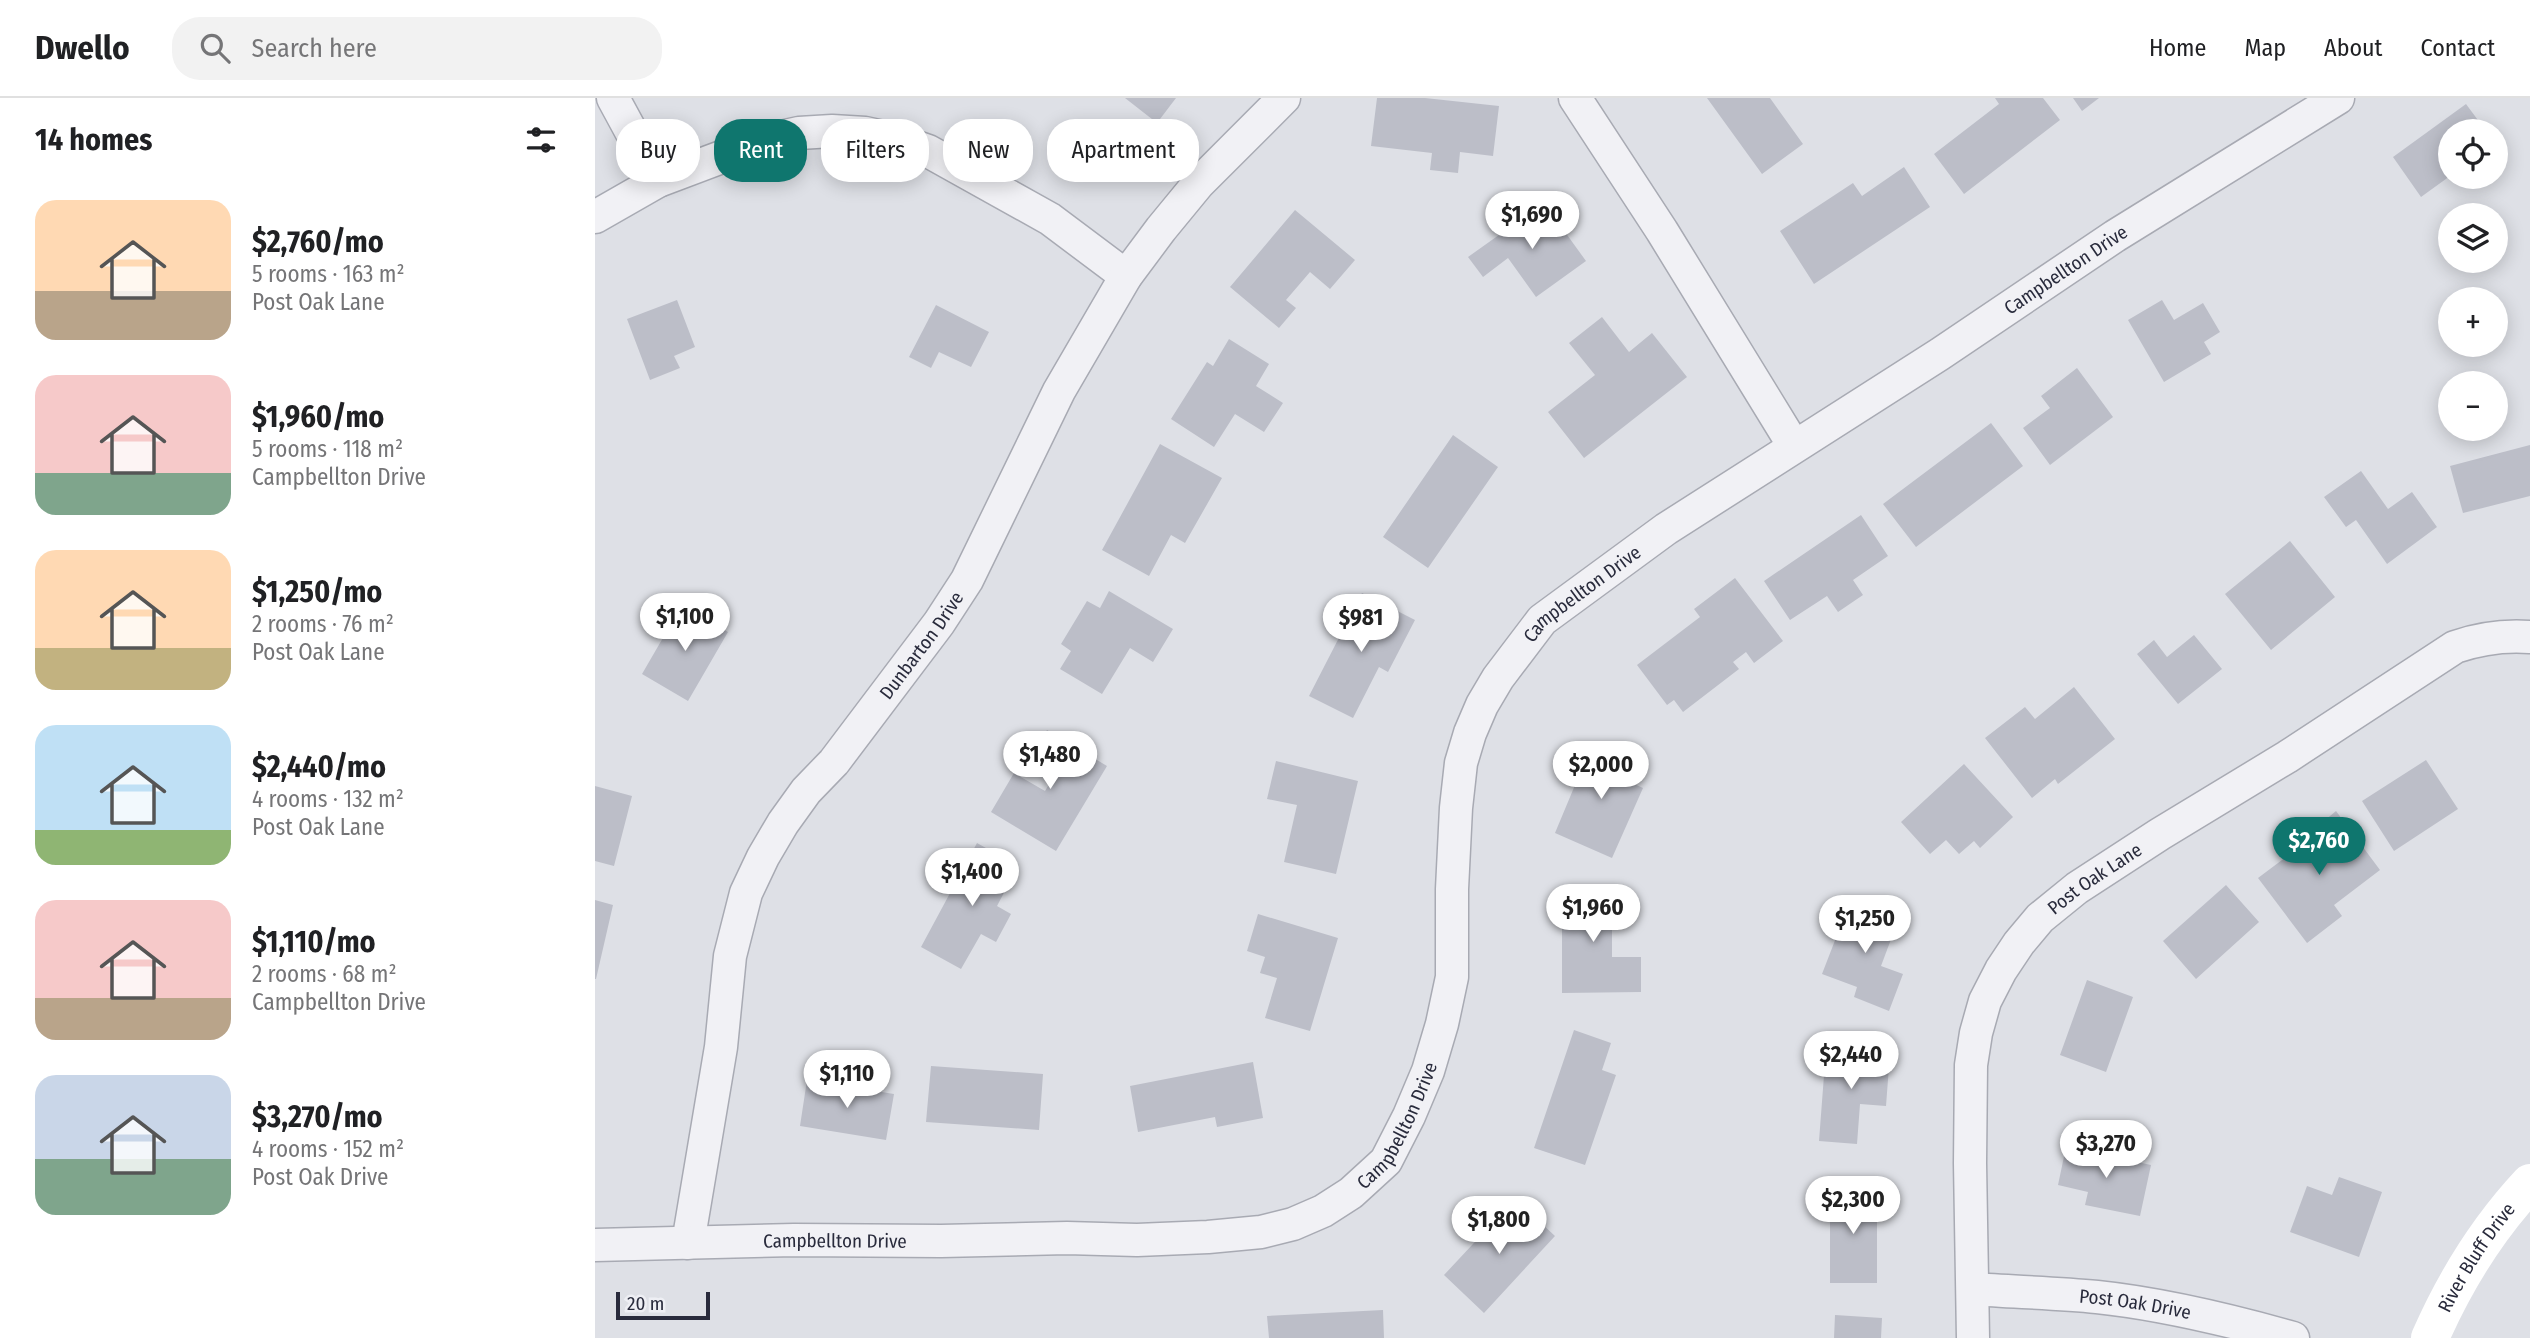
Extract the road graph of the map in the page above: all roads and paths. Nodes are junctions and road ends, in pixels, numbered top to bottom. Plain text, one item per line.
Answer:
1 (613, 98) edge
2 (1284, 98) edge
3 (1575, 98) edge
4 (2338, 98) edge
5 (624, 119) edge
6 (700, 165) edge
7 (656, 182) edge
8 (595, 217) edge
9 (1126, 276) junction
10 (1794, 446) junction
11 (2530, 636) edge
12 (2530, 1183) edge
13 (688, 1243) junction
14 (595, 1245) edge
15 (1973, 1289) junction
16 (1973, 1338) edge
17 (2293, 1338) edge
18 (2430, 1338) edge

1 - 5 street
2 - 9 street, Dunbarton Drive
3 - 10 street
4 - 10 street, Campbellton Drive
6 - 9 street
7 - 8 street
9 - 13 street, Dunbarton Drive
10 - 13 street, Campbellton Drive
11 - 15 street, Post Oak Lane
12 - 18 street, River Bluff Drive
13 - 14 street, Campbellton Drive
15 - 16 street, Post Oak Lane
15 - 17 street, Post Oak Drive

